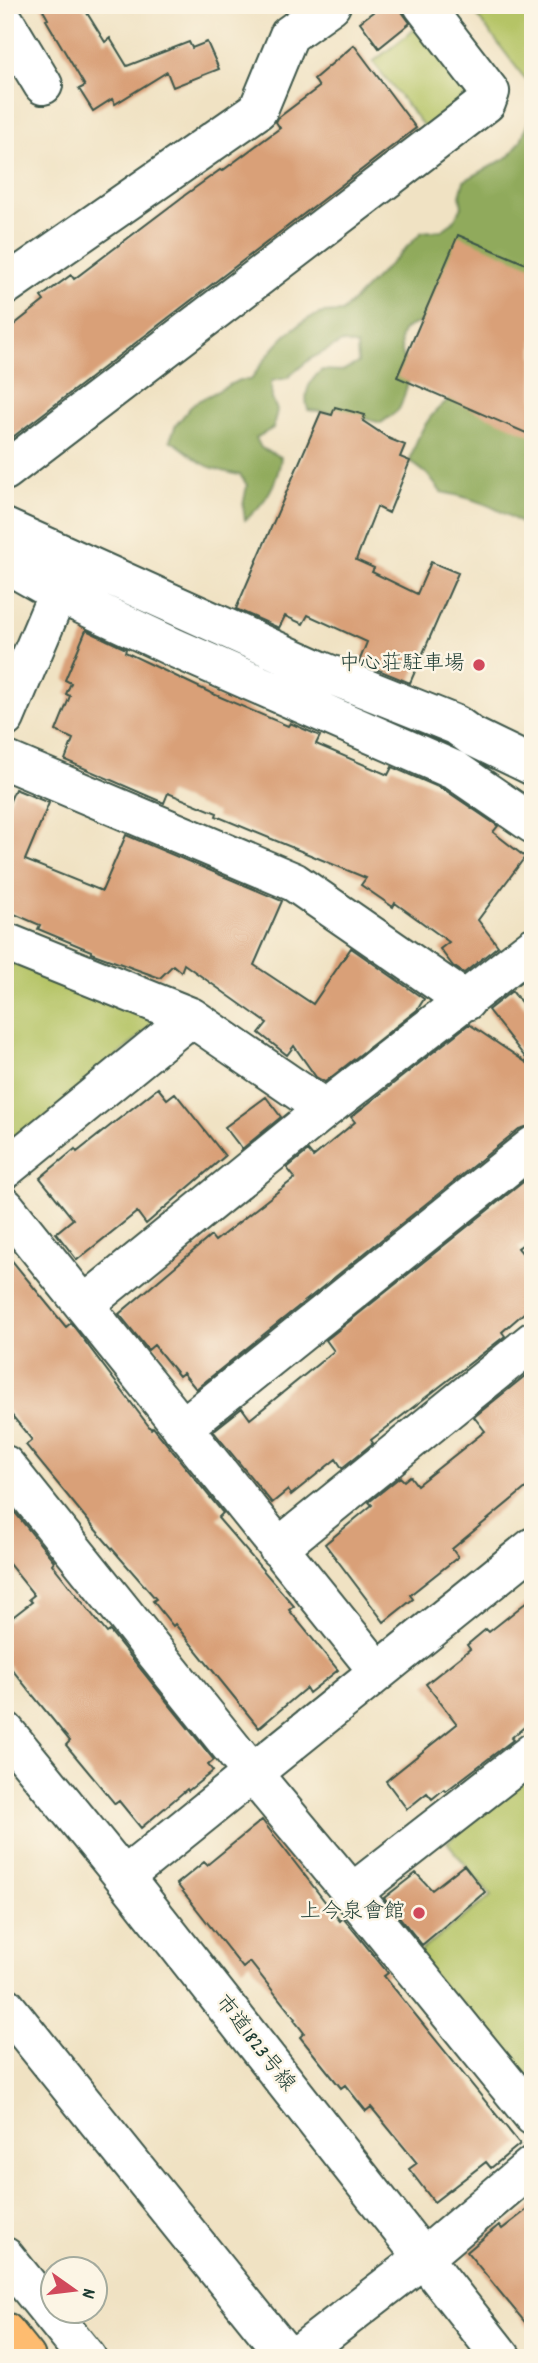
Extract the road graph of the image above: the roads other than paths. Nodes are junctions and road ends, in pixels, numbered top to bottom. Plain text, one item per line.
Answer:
1 (331, 5) edge
2 (423, 5) edge
3 (5, 22) edge
4 (43, 85) dead end
5 (5, 286) edge
6 (5, 471) edge
7 (5, 528) edge
8 (5, 563) edge
9 (58, 593) junction
10 (5, 718) edge
11 (5, 760) edge
12 (533, 766) edge
13 (533, 824) edge
14 (5, 942) edge
15 (533, 947) edge
16 (466, 1001) junction
17 (191, 1017) junction
18 (325, 1109) junction
19 (533, 1146) edge
20 (5, 1169) edge
21 (5, 1208) edge
22 (84, 1305) junction
23 (533, 1341) edge
24 (182, 1428) junction
25 (5, 1465) edge
26 (533, 1547) edge
27 (278, 1548) junction
28 (378, 1671) junction
29 (5, 1731) edge
30 (533, 1752) edge
31 (252, 1773) junction
32 (124, 1877) junction
33 (352, 1893) junction
34 (5, 2006) edge
35 (533, 2116) edge
36 (533, 2165) edge
37 (5, 2257) edge
38 (422, 2259) junction
39 (5, 2332) edge
40 (26, 2358) edge
41 (87, 2358) edge
42 (288, 2358) edge
43 (294, 2358) edge
44 (502, 2358) edge

1 - 5 street
2 - 6 street
3 - 4 street
7 - 12 street
8 - 9 street
9 - 10 street
9 - 13 street
11 - 16 street
14 - 17 street
15 - 16 street
16 - 18 street
17 - 18 street
17 - 20 street
18 - 22 street
19 - 24 street
21 - 22 street
22 - 24 street
23 - 27 street
24 - 27 street
25 - 31 street
26 - 28 street
27 - 28 street
28 - 31 street
29 - 32 street, 市道1823号線
30 - 33 street
31 - 32 street
31 - 33 street
32 - 38 street, 市道1823号線
33 - 35 street
34 - 42 street
36 - 38 street
37 - 41 street
38 - 43 street
38 - 44 street, 市道1823号線
39 - 40 highway

